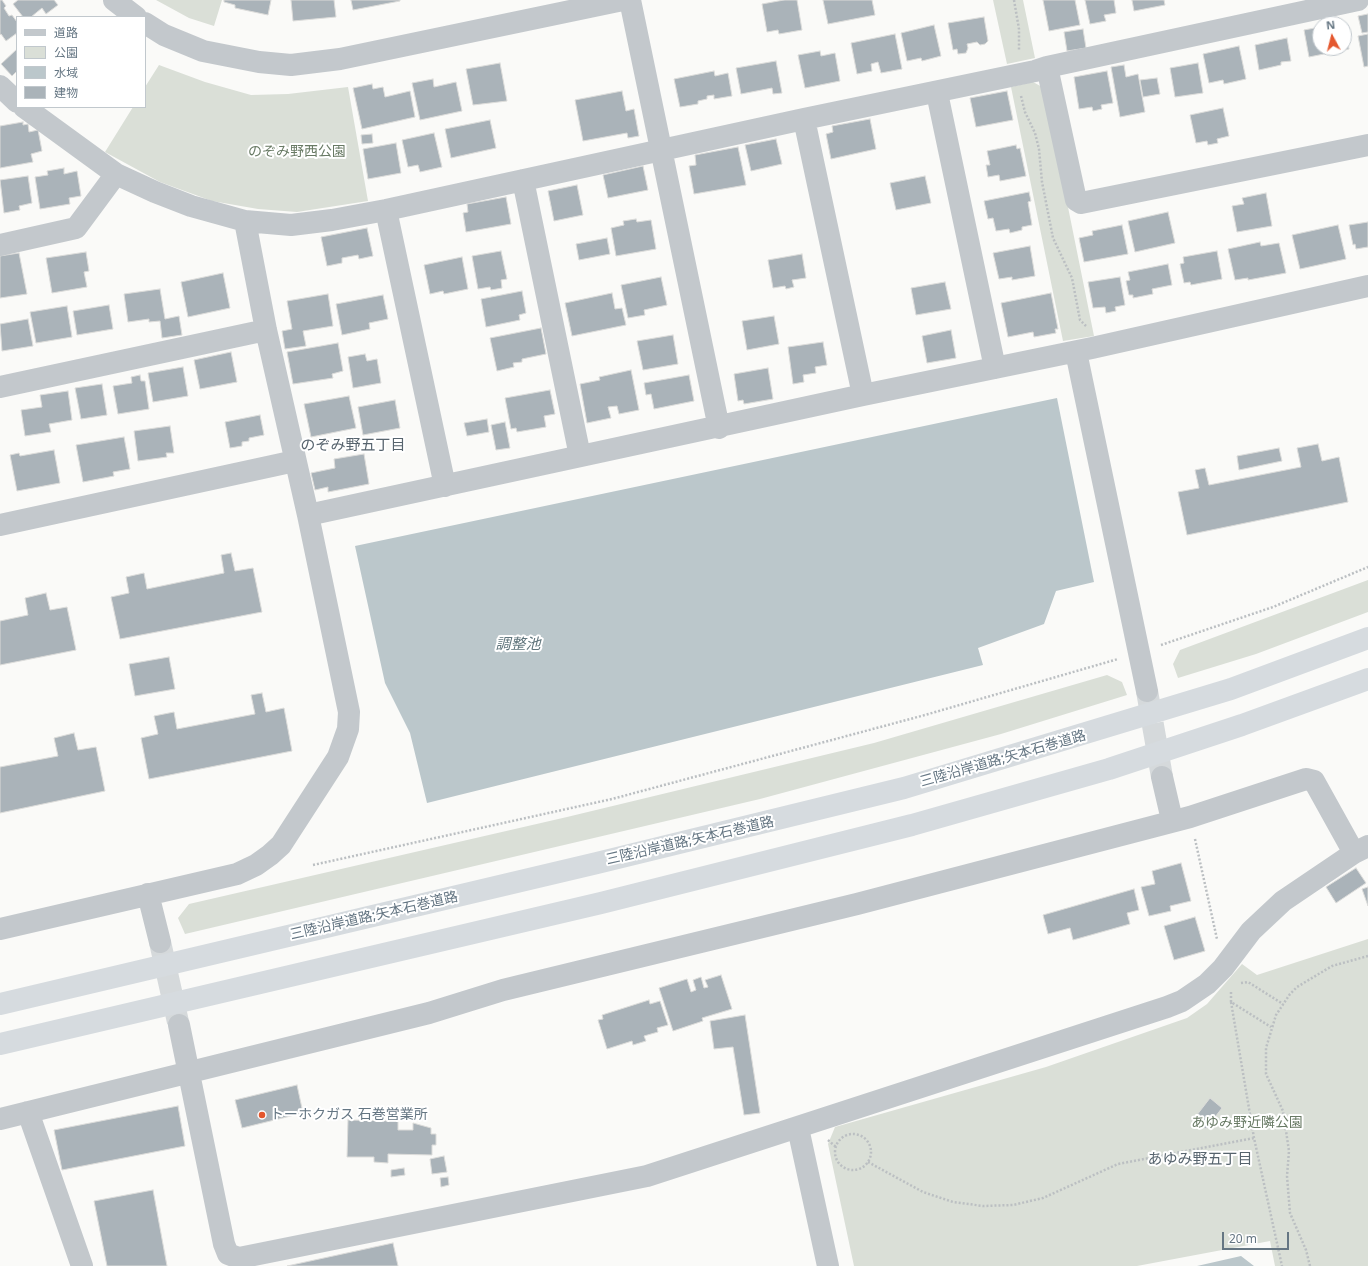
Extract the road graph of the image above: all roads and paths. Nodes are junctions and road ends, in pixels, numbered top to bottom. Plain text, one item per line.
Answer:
1 (114, 0) edge
2 (623, 0) edge
3 (630, 0) edge
4 (1014, 0) edge
5 (1358, 0) edge
6 (135, 16) edge
7 (146, 24) edge
8 (1047, 67) junction
9 (1022, 74) junction
10 (937, 93) junction
11 (25, 108) edge
12 (804, 119) junction
13 (1368, 145) edge
14 (662, 150) junction
15 (116, 174) junction
16 (523, 180) junction
17 (386, 210) junction
18 (245, 221) junction
19 (0, 245) edge
20 (1368, 286) edge
21 (266, 330) junction
22 (1084, 350) junction
23 (995, 368) junction
24 (0, 387) edge
25 (863, 395) junction
26 (719, 428) junction
27 (580, 456) junction
28 (295, 461) junction
29 (445, 486) junction
30 (308, 515) junction
31 (0, 525) edge
32 (1368, 567) edge
33 (1368, 638) edge
34 (1138, 654) junction
35 (1368, 679) edge
36 (1147, 691) tunnel mouth
37 (1162, 777) tunnel mouth
38 (1181, 818) junction
39 (1361, 850) edge
40 (314, 865) dead end
41 (148, 894) junction
42 (0, 929) edge
43 (160, 942) tunnel mouth
44 (1368, 956) edge
45 (1230, 976) junction
46 (1230, 990) dead end
47 (1232, 1002) junction
48 (0, 1004) edge
49 (1283, 1004) junction
50 (179, 1025) tunnel mouth
51 (1271, 1027) junction
52 (0, 1044) edge
53 (189, 1073) junction
54 (28, 1112) junction
55 (0, 1119) edge
56 (798, 1128) junction
57 (825, 1138) dead end
58 (1254, 1138) junction
59 (836, 1147) junction
60 (868, 1162) junction
61 (82, 1266) edge
62 (828, 1266) edge
63 (1282, 1266) edge
64 (1310, 1266) edge

1 - 6 street
2 - 7 street
3 - 14 street
4 - 9 path
5 - 8 street
8 - 9 street
8 - 13 street
9 - 10 street
9 - 22 path
10 - 12 street
10 - 23 street
11 - 15 street
12 - 14 street
12 - 25 street
14 - 16 street
14 - 26 street
15 - 18 street
15 - 19 street
16 - 17 street
16 - 27 street
17 - 18 street
17 - 29 street
18 - 21 street
20 - 22 street
21 - 24 street
21 - 28 street
22 - 23 street
22 - 34 street
23 - 25 street
25 - 26 street
26 - 27 street
27 - 29 street
28 - 30 street
28 - 31 street
29 - 30 street
30 - 41 street
32 - 34 path
33 - 48 highway, 三陸沿岸道路;矢本石巻道路
34 - 36 street
34 - 40 path
35 - 52 highway
37 - 38 street
38 - 39 street
38 - 45 path
38 - 53 street
39 - 45 street
41 - 42 street
41 - 43 street
44 - 49 path
45 - 49 path
45 - 56 street
46 - 47 path
47 - 51 path
47 - 58 path
49 - 51 path
50 - 53 street
51 - 64 path
53 - 54 street
53 - 56 street
54 - 55 street
54 - 61 street
56 - 62 street
57 - 59 path
58 - 60 path
58 - 63 path
59 - 60 path
59 - 60 path

